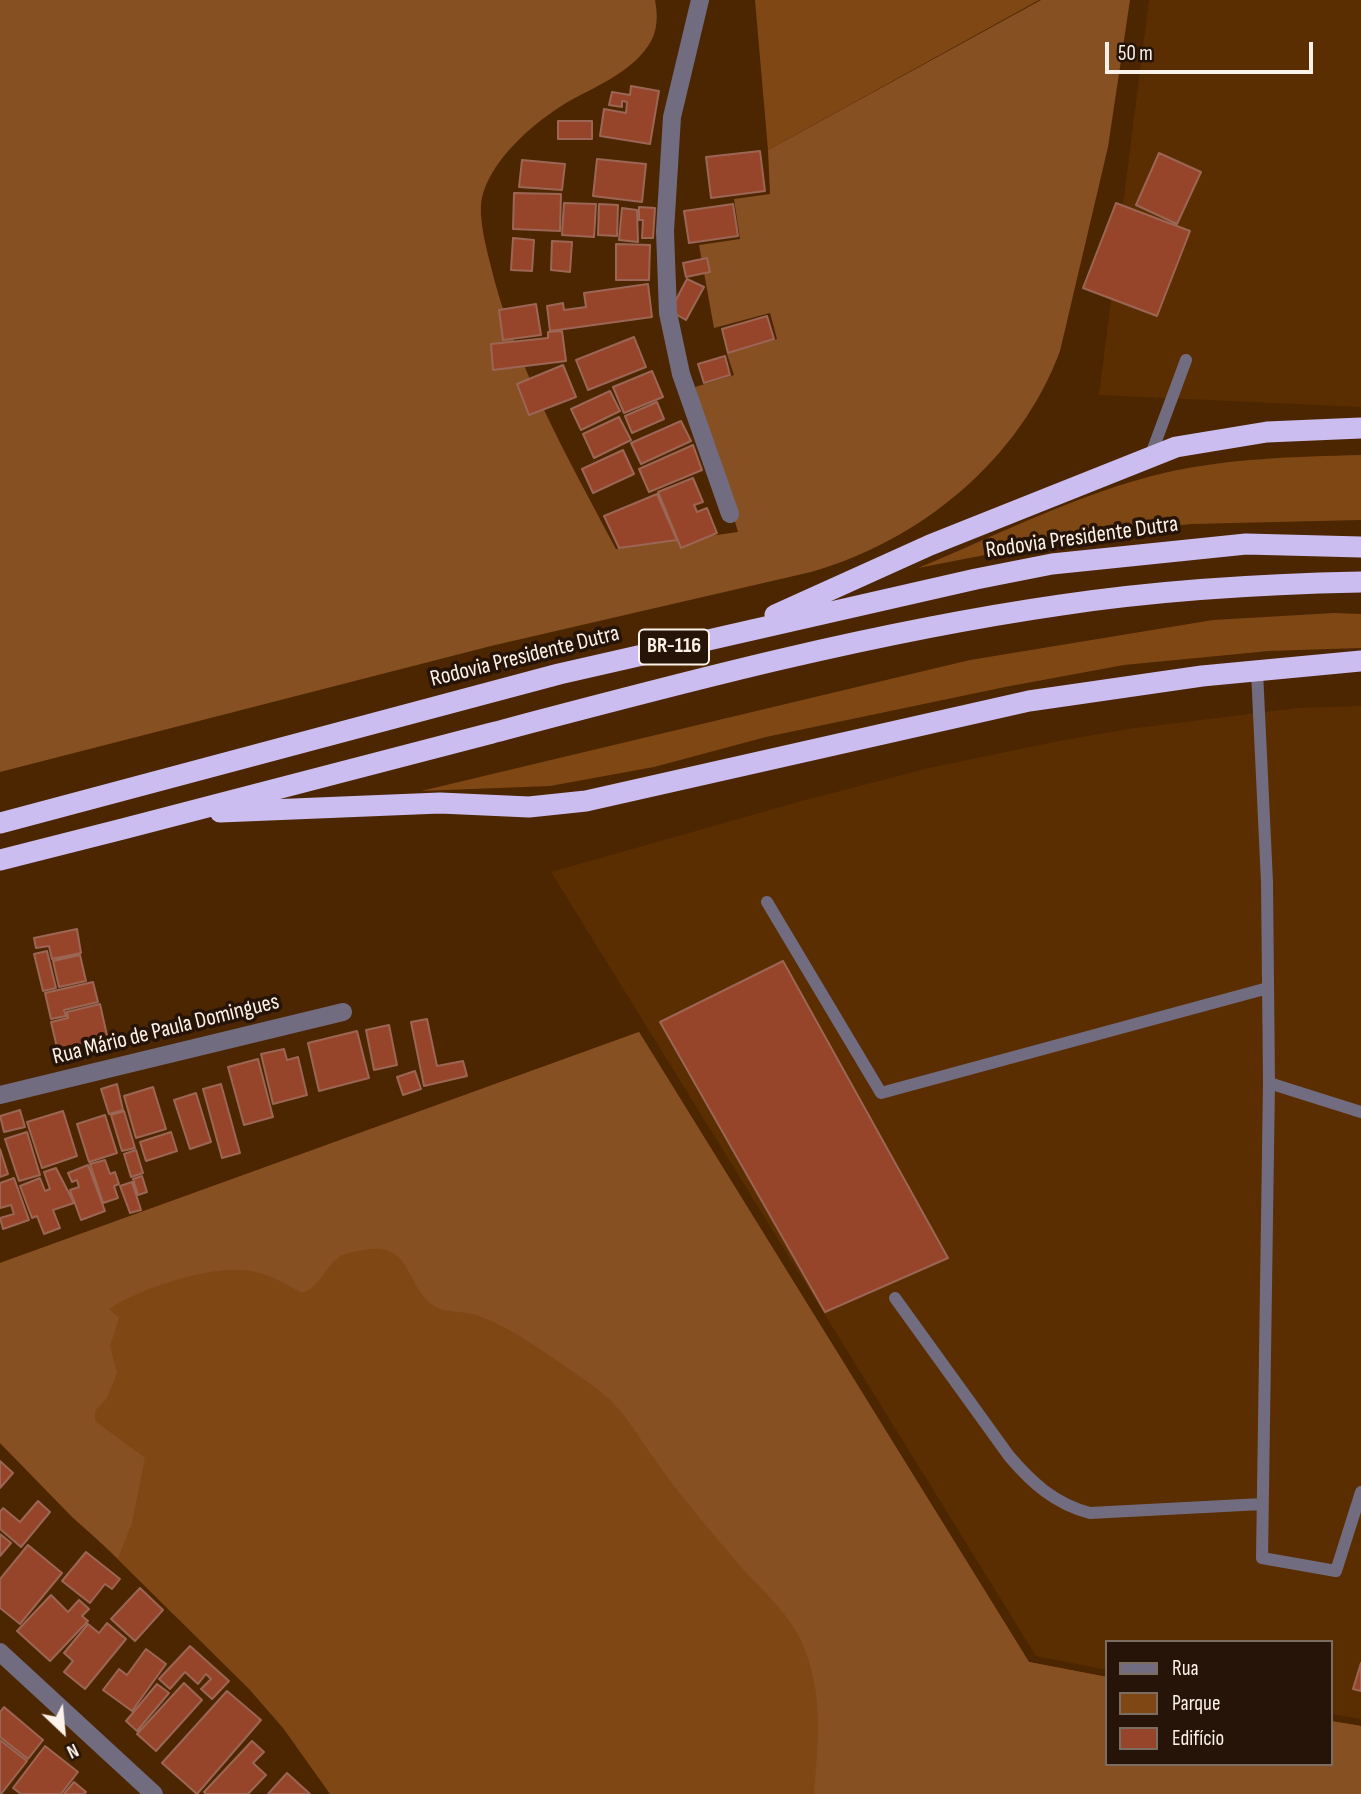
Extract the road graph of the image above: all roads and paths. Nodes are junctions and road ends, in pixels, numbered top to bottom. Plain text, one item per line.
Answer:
1 (700, 0) edge
2 (1186, 360) dead end
3 (1361, 428) edge
4 (1150, 457) junction
5 (730, 514) dead end
6 (1361, 547) edge
7 (1361, 582) edge
8 (734, 634) junction
9 (1361, 660) edge
10 (1257, 671) junction
11 (183, 813) junction
12 (0, 823) edge
13 (96, 836) junction
14 (0, 860) edge
15 (0, 868) edge
16 (767, 902) dead end
17 (1268, 988) junction
18 (343, 1012) dead end
19 (1269, 1083) junction
20 (0, 1094) edge
21 (1361, 1112) edge
22 (895, 1298) dead end
23 (1361, 1492) edge
24 (1262, 1504) junction
25 (0, 1652) edge
26 (154, 1794) edge

1 - 5 street
2 - 4 lane
3 - 4 highway
4 - 8 highway
6 - 8 highway, Rodovia Presidente Dutra / BR-116
7 - 11 highway, BR-116
8 - 12 highway, Rodovia Presidente Dutra / BR-116
9 - 10 highway
10 - 11 highway
10 - 17 lane
11 - 13 highway, BR-116
13 - 14 highway, BR-116
13 - 15 highway
16 - 17 lane
17 - 19 lane
18 - 20 street, Rua Mário de Paula Domingues
19 - 21 lane
19 - 24 lane
22 - 24 lane
23 - 24 lane
25 - 26 street

